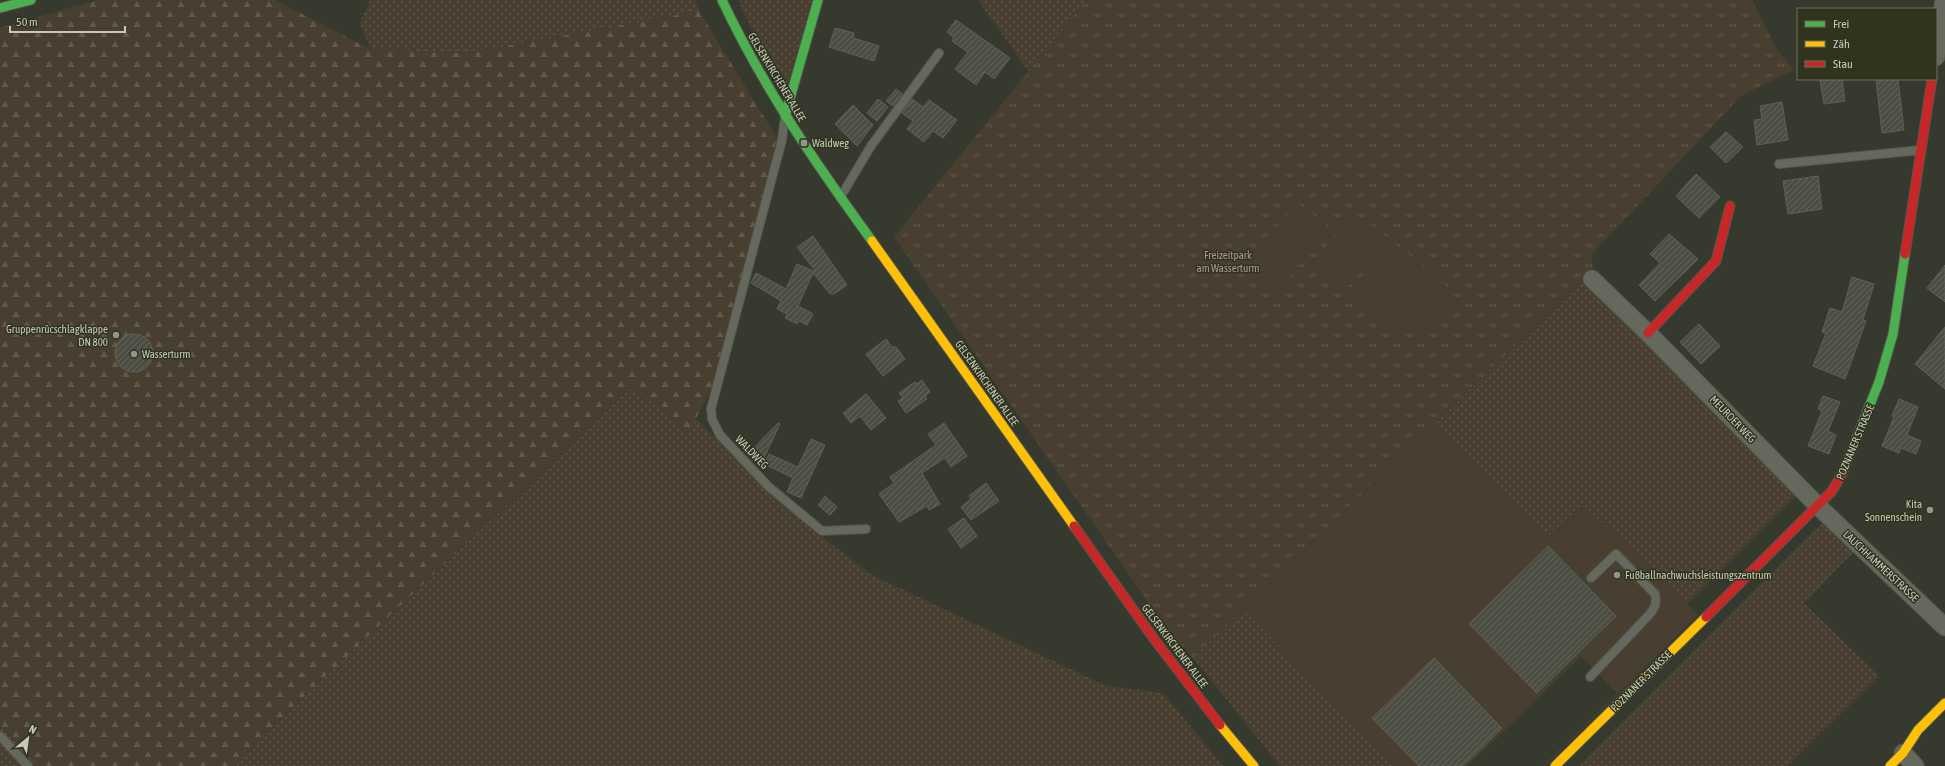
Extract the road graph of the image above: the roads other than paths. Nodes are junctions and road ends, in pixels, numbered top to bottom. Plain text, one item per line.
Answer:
1 (31, 0) edge
2 (722, 0) edge
3 (818, 0) edge
4 (1944, 0) edge
5 (0, 8) edge
6 (1942, 34) edge
7 (939, 53) dead end
8 (1937, 53) edge
9 (1932, 80) edge
10 (785, 116) junction
11 (1921, 150) junction
12 (1779, 164) dead end
13 (840, 196) junction
14 (1730, 206) dead end
15 (1592, 279) dead end
16 (1648, 333) junction
17 (1818, 506) junction
18 (866, 529) dead end
19 (1591, 578) dead end
20 (1945, 627) edge
21 (1590, 677) dead end
22 (1945, 703) edge
23 (0, 736) edge
24 (1903, 753) junction
25 (28, 766) edge
26 (1254, 766) edge
27 (1555, 766) edge
28 (1890, 766) edge
29 (1915, 766) edge

1 - 5 street
2 - 10 street, GELSENKIRCHENER ALLEE
3 - 10 street, WALDWEG
4 - 6 street
6 - 8 street
7 - 13 lane
9 - 11 street, POZNANER STRASSE
10 - 13 street, GELSENKIRCHENER ALLEE
10 - 18 lane, WALDWEG
11 - 12 lane
11 - 17 street, POZNANER STRASSE
13 - 26 street, GELSENKIRCHENER ALLEE
14 - 16 street
15 - 16 street, MEUROER WEG
16 - 17 street, MEUROER WEG
17 - 20 street, LAUCHHAMMERSTRASSE
17 - 27 street, POZNANER STRASSE
19 - 21 lane
22 - 24 street
23 - 25 lane
24 - 28 street
24 - 29 street

